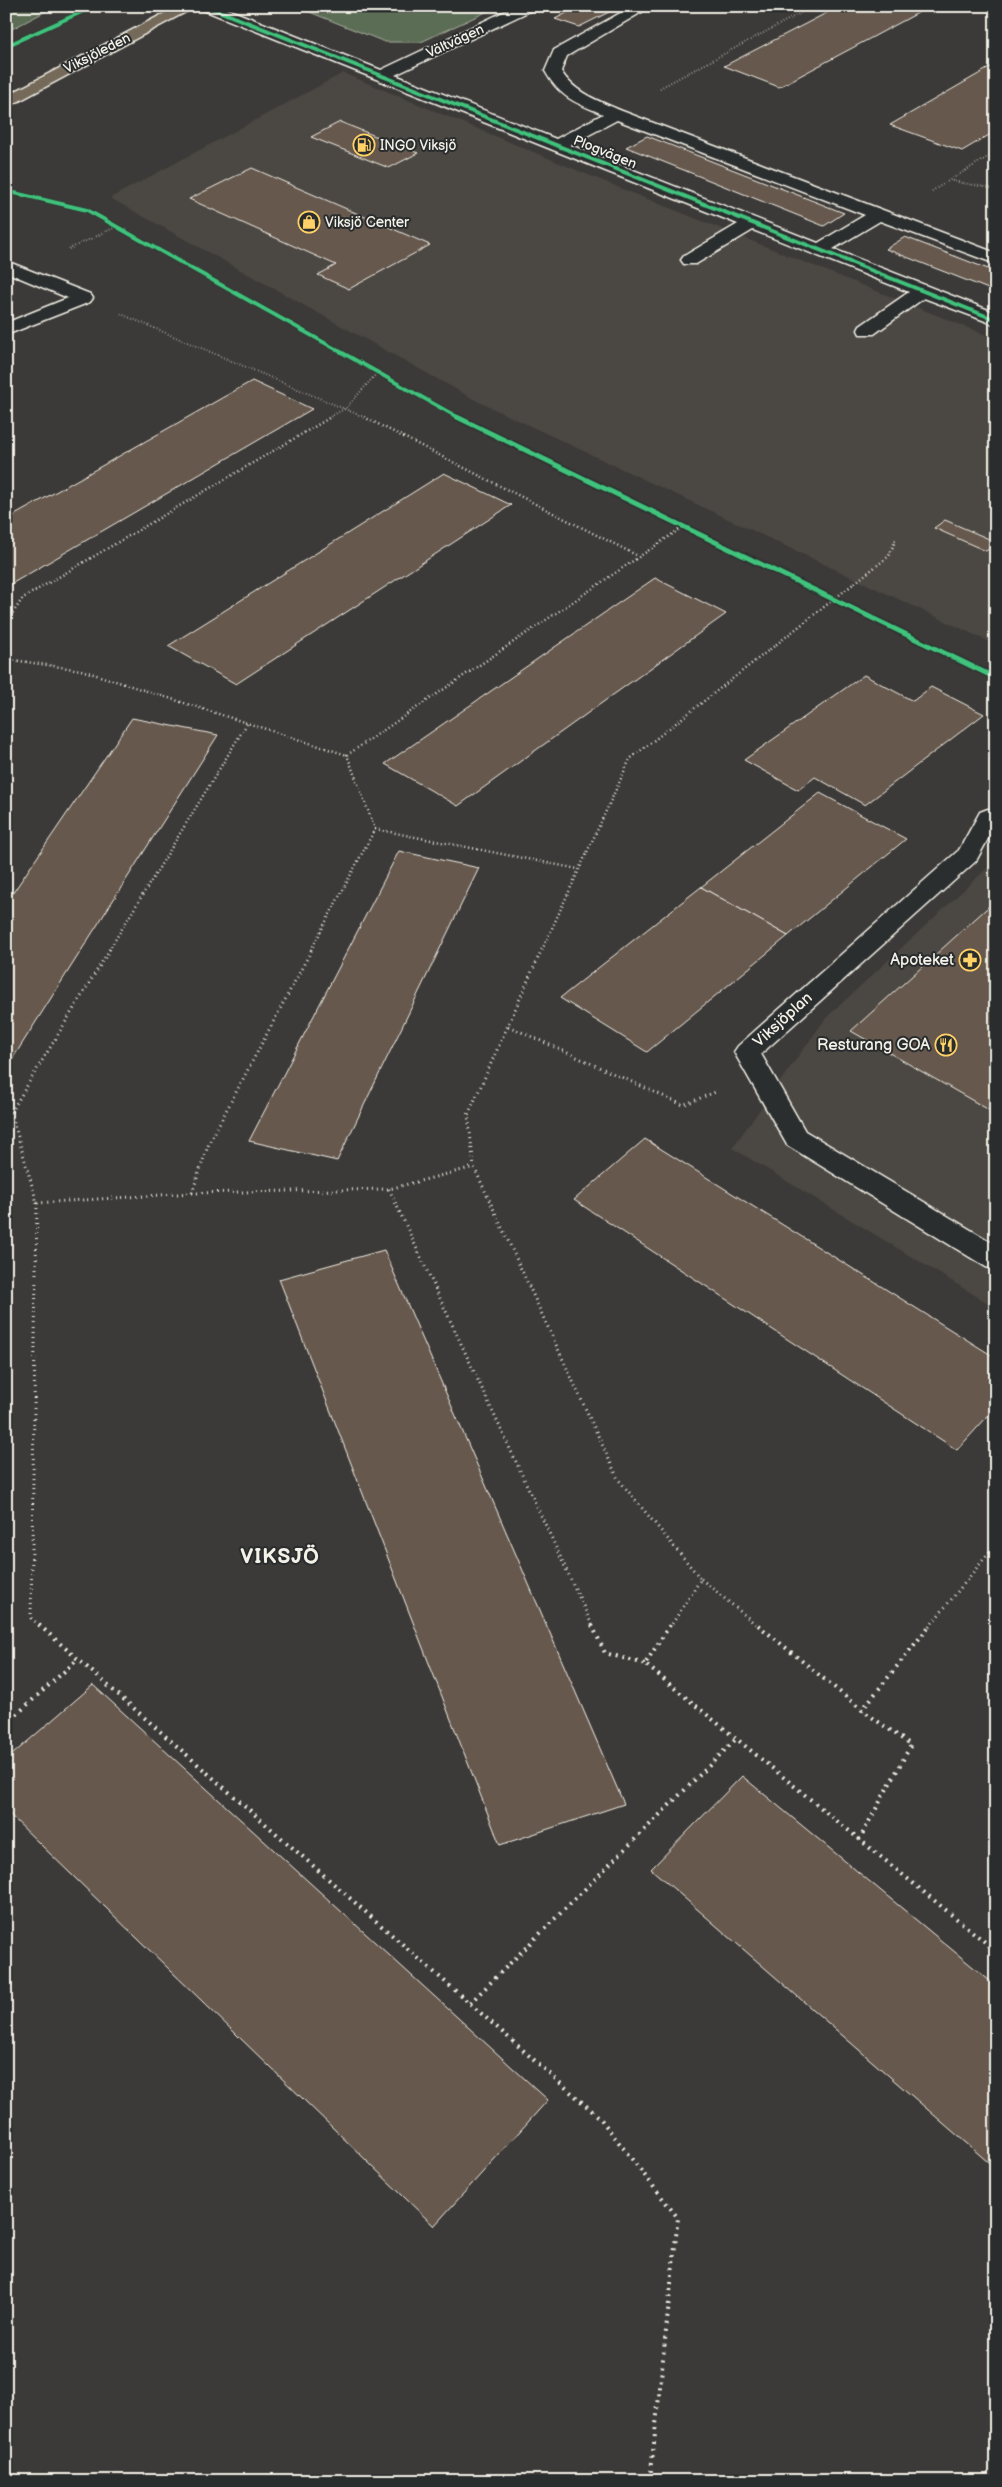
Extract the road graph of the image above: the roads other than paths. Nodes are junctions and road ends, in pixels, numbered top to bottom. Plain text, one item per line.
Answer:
1 (190, 6) edge
2 (206, 6) edge
3 (529, 6) edge
4 (645, 6) edge
5 (381, 76) junction
6 (6, 103) edge
7 (616, 114) junction
8 (556, 146) junction
9 (879, 214) junction
10 (752, 223) junction
11 (818, 250) junction
12 (996, 259) edge
13 (690, 260) dead end
14 (6, 266) edge
15 (922, 291) junction
16 (996, 320) edge
17 (6, 330) edge
18 (867, 330) dead end
19 (988, 817) dead end
20 (996, 1259) edge

1 - 6 main road, Viksjöleden
2 - 5 street, Plogvägen
3 - 5 street, Vältvägen
4 - 7 street
5 - 8 street, Plogvägen
7 - 8 street
7 - 9 street
8 - 10 street, Plogvägen
9 - 11 street
9 - 12 street
10 - 11 street, Plogvägen
10 - 13 street
11 - 15 street, Plogvägen
14 - 17 street
15 - 16 street, Plogvägen
15 - 18 street
19 - 20 street, Viksjöplan

